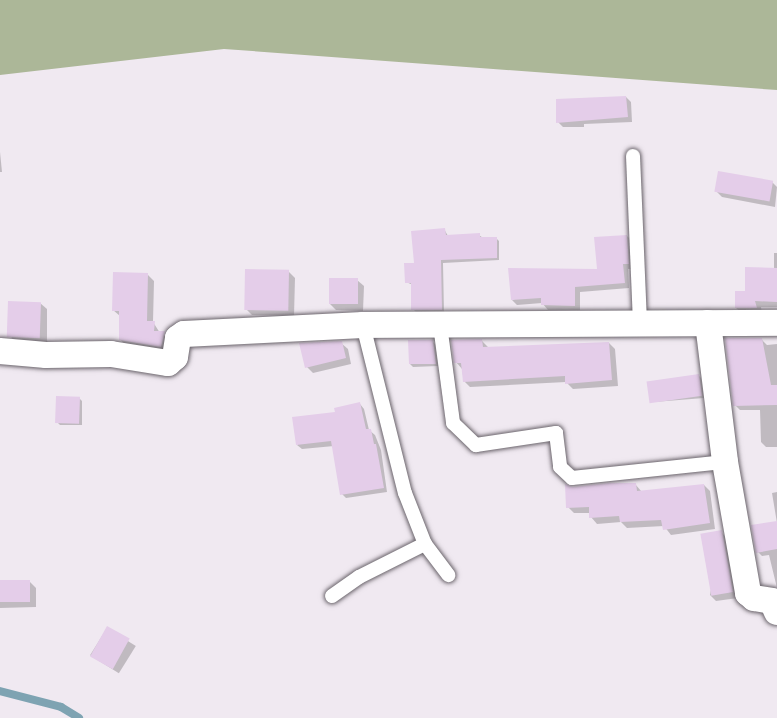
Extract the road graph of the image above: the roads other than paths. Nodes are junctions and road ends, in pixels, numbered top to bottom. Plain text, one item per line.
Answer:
1 (633, 156) dead end
2 (640, 322) junction
3 (708, 323) junction
4 (777, 323) edge
5 (363, 325) junction
6 (440, 325) junction
7 (0, 351) edge
8 (725, 462) junction
9 (425, 544) junction
10 (448, 575) dead end
11 (332, 596) dead end
12 (777, 612) edge

1 - 2 lane
2 - 3 street
2 - 6 street
3 - 4 street
3 - 8 street
5 - 6 street
5 - 7 street
5 - 9 lane
6 - 8 lane
8 - 12 street
9 - 10 lane
9 - 11 lane

